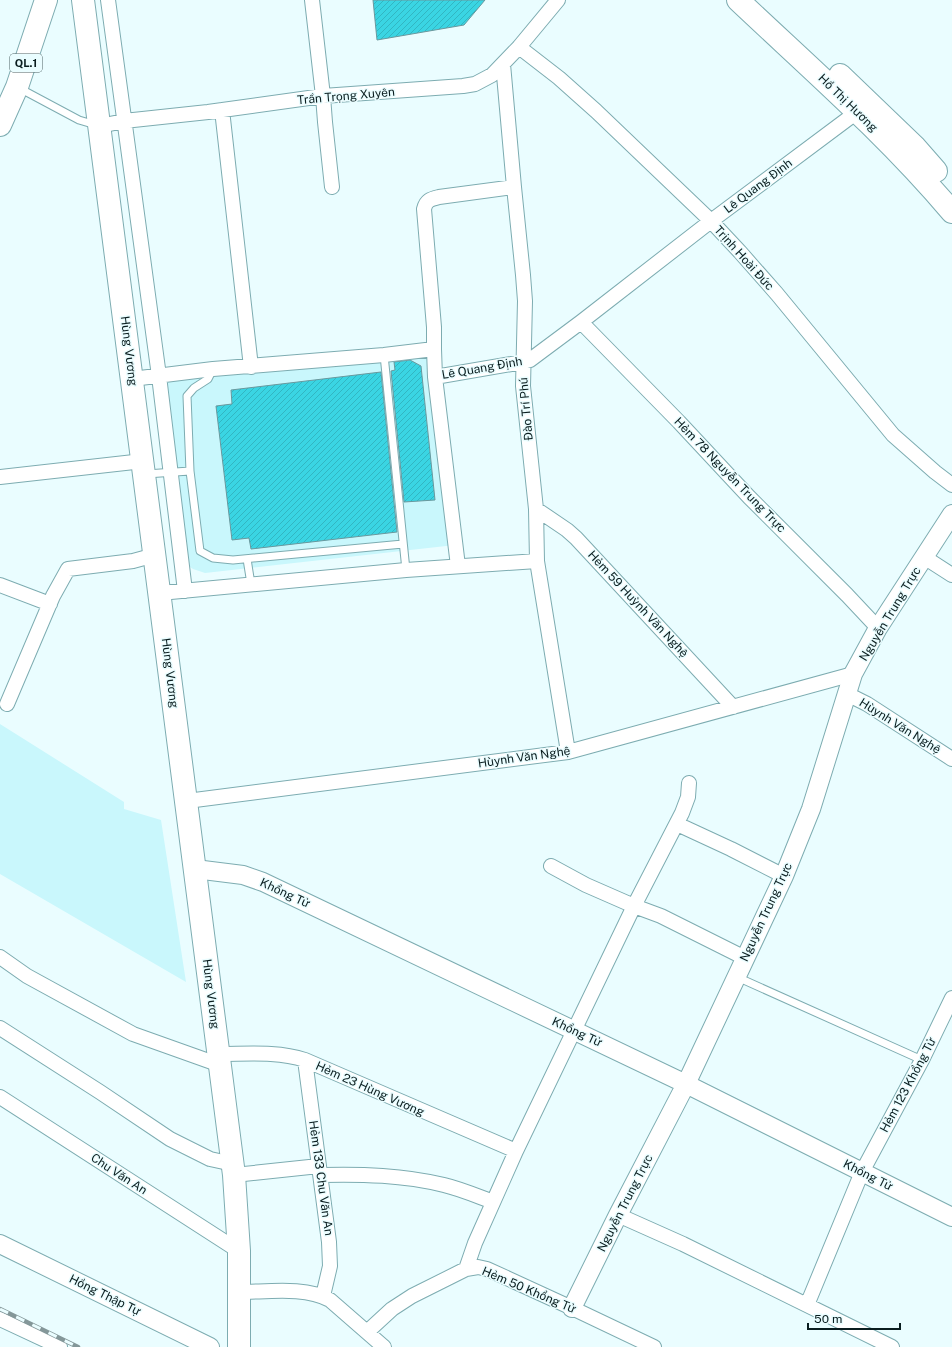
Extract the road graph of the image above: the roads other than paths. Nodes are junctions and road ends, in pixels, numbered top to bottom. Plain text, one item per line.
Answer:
1 (33, 0) edge
2 (46, 0) edge
3 (83, 0) edge
4 (108, 0) edge
5 (312, 0) edge
6 (558, 0) edge
7 (738, 0) edge
8 (759, 0) edge
9 (519, 47) junction
10 (503, 64) junction
11 (9, 89) edge
12 (323, 96) junction
13 (862, 106) junction
14 (222, 110) junction
15 (124, 121) junction
16 (0, 124) edge
17 (100, 126) junction
18 (332, 187) dead end
19 (514, 187) junction
20 (952, 188) edge
21 (952, 212) edge
22 (710, 221) junction
23 (581, 322) junction
24 (434, 349) junction
25 (384, 355) junction
26 (523, 362) junction
27 (251, 366) junction
28 (213, 369) junction
29 (159, 376) junction
30 (435, 377) junction
31 (132, 379) junction
32 (144, 467) junction
33 (190, 471) junction
34 (171, 472) junction
35 (0, 477) edge
36 (952, 485) edge
37 (536, 509) junction
38 (952, 514) edge
39 (403, 544) junction
40 (155, 555) junction
41 (924, 557) junction
42 (247, 559) junction
43 (537, 561) junction
44 (458, 566) junction
45 (406, 570) junction
46 (952, 575) edge
47 (251, 584) junction
48 (0, 585) edge
49 (185, 591) junction
50 (160, 593) junction
51 (50, 604) junction
52 (878, 628) junction
53 (853, 674) junction
54 (847, 694) junction
55 (7, 704) dead end
56 (733, 707) junction
57 (568, 752) junction
58 (952, 759) edge
59 (690, 783) dead end
60 (187, 802) junction
61 (677, 824) junction
62 (551, 866) dead end
63 (195, 869) junction
64 (784, 876) junction
65 (634, 906) junction
66 (0, 957) edge
67 (745, 958) junction
68 (737, 977) junction
69 (952, 998) edge
70 (949, 1014) edge
71 (0, 1028) edge
72 (573, 1030) junction
73 (219, 1060) junction
74 (305, 1060) junction
75 (922, 1060) junction
76 (686, 1084) junction
77 (0, 1098) edge
78 (516, 1151) junction
79 (234, 1169) junction
80 (320, 1171) junction
81 (862, 1172) junction
82 (493, 1202) junction
83 (618, 1215) junction
84 (952, 1217) edge
85 (0, 1244) edge
86 (239, 1251) junction
87 (466, 1269) junction
88 (239, 1292) junction
89 (323, 1296) junction
90 (807, 1305) junction
91 (572, 1308) junction
92 (0, 1319) edge
93 (367, 1332) junction
94 (60, 1347) edge
95 (210, 1347) edge
96 (239, 1347) edge
97 (384, 1347) edge
98 (654, 1347) edge
99 (892, 1347) edge

1 - 11 main road, QL.1
2 - 11 main road, QL.1
3 - 17 main road, Hùng Vương
4 - 15 street
5 - 12 street
6 - 9 street, Trần Trọng Xuyên
7 - 13 main road, Hồ Thị Hương
8 - 13 main road, Hồ Thị Hương
9 - 10 street, Trần Trọng Xuyên
9 - 22 street, Trịnh Hoài Đức
10 - 12 street, Trần Trọng Xuyên
10 - 19 street, Đào Trí Phú
11 - 16 main road, QL.1
11 - 17 lane
12 - 14 street, Trần Trọng Xuyên
12 - 18 street
13 - 20 main road, Hồ Thị Hương
13 - 21 main road, Hồ Thị Hương
13 - 22 street, Lê Quang Định
14 - 15 street, Trần Trọng Xuyên
14 - 27 street
15 - 17 street, Trần Trọng Xuyên
15 - 29 street
17 - 31 main road, Hùng Vương
19 - 24 street, Lê Quang Định
19 - 26 street, Đào Trí Phú
22 - 23 street, Lê Quang Định
22 - 36 street, Trịnh Hoài Đức
23 - 26 street, Lê Quang Định
23 - 52 street, Hẻm 78 Nguyễn Trung Trực
24 - 25 street
24 - 30 street, Lê Quang Định
25 - 27 street
25 - 39 lane
26 - 30 street, Lê Quang Định
26 - 37 street, Đào Trí Phú
27 - 28 street
28 - 29 street
28 - 33 lane
29 - 31 street
29 - 34 street
30 - 44 street
31 - 32 main road, Hùng Vương
32 - 34 lane
32 - 35 street
32 - 40 main road, Hùng Vương
33 - 34 lane
33 - 42 lane
34 - 49 street
37 - 43 street, Đào Trí Phú
37 - 56 street, Hẻm 59 Huỳnh Văn Nghệ
38 - 41 street, Nguyễn Trung Trực
39 - 42 lane
39 - 45 lane
40 - 50 main road, Hùng Vương
40 - 51 street
41 - 46 street
41 - 52 street, Nguyễn Trung Trực
42 - 47 lane
43 - 44 street
43 - 57 street, Đào Trí Phú
44 - 45 street
45 - 47 street
47 - 49 street
48 - 51 street
49 - 50 street
50 - 60 main road, Hùng Vương
51 - 55 street
52 - 53 street, Nguyễn Trung Trực
53 - 54 street, Nguyễn Trung Trực
53 - 56 street, Hùynh Văn Nghệ
54 - 58 street, Hùynh Văn Nghệ
54 - 64 street, Nguyễn Trung Trực
56 - 57 street, Hùynh Văn Nghệ
57 - 60 street, Hùynh Văn Nghệ
59 - 61 street
60 - 63 main road, Hùng Vương
61 - 64 street
61 - 65 street
62 - 65 street
63 - 72 street, Khổng Tử
63 - 73 main road, Hùng Vương
64 - 67 street, Nguyễn Trung Trực
65 - 67 street
65 - 72 street
66 - 73 street, Hẻm 23 Hùng Vương
67 - 68 street, Nguyễn Trung Trực
68 - 75 lane
68 - 76 street, Nguyễn Trung Trực
69 - 70 street, Hẻm 123 Khổng Tử
70 - 75 street, Hẻm 123 Khổng Tử
71 - 79 street
72 - 76 street, Khổng Tử
72 - 78 street
73 - 74 street, Hẻm 23 Hùng Vương
73 - 79 main road, Hùng Vương
74 - 78 street, Hẻm 23 Hùng Vương
74 - 80 street, Hẻm 133 Chu Văn An
75 - 81 street, Hẻm 123 Khổng Tử
76 - 81 street, Khổng Tử
76 - 83 street, Nguyễn Trung Trực
77 - 86 street, Chu Văn An
78 - 82 street
79 - 80 street
79 - 86 main road, Hùng Vương
80 - 82 street
80 - 89 street, Hẻm 133 Chu Văn An
81 - 84 street, Khổng Tử
81 - 90 street, Hẻm 123 Khổng Tử
82 - 87 street
83 - 90 street
83 - 91 street, Nguyễn Trung Trực
85 - 95 street, Hồng Thập Tự
86 - 88 main road, Hùng Vương
87 - 91 street, Hẻm 50 Khổng Tử
87 - 93 street, Hẻm 50 Khổng Tử
88 - 89 street
88 - 96 main road, Hùng Vương
89 - 93 street
90 - 99 street
91 - 98 street, Hẻm 50 Khổng Tử
92 - 94 street
93 - 97 street

